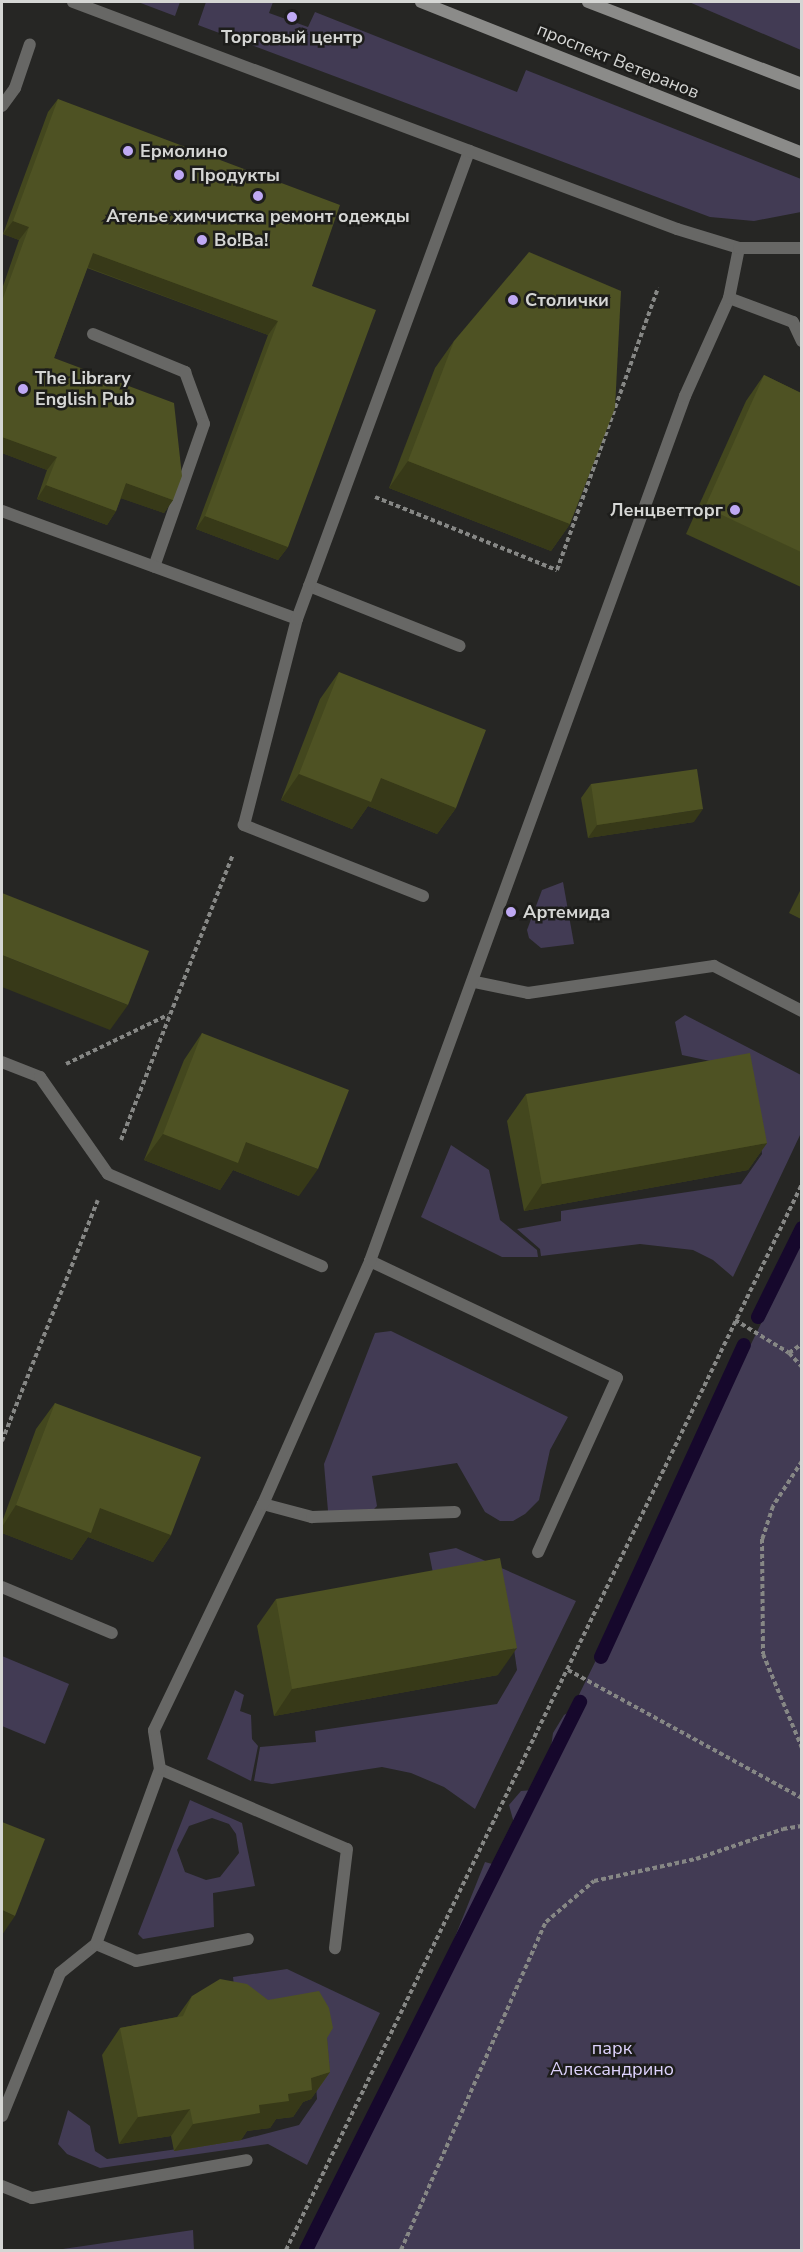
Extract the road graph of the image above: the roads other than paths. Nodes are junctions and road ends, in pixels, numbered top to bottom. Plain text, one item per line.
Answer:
1 (73, 2) edge
2 (421, 2) edge
3 (588, 2) edge
4 (30, 44) dead end
5 (801, 84) edge
6 (2, 106) edge
7 (469, 151) junction
8 (801, 153) edge
9 (801, 248) edge
10 (739, 249) junction
11 (729, 298) junction
12 (93, 334) dead end
13 (801, 341) edge
14 (2, 511) edge
15 (154, 567) junction
16 (309, 586) junction
17 (297, 619) junction
18 (460, 646) dead end
19 (423, 896) dead end
20 (475, 982) junction
21 (801, 1011) edge
22 (2, 1062) edge
23 (370, 1261) junction
24 (322, 1266) dead end
25 (263, 1504) junction
26 (455, 1512) dead end
27 (538, 1552) dead end
28 (2, 1587) edge
29 (112, 1633) dead end
30 (160, 1769) junction
31 (248, 1939) dead end
32 (96, 1944) junction
33 (335, 1948) dead end
34 (2, 2116) edge
35 (247, 2160) dead end
36 (2, 2186) edge

1 - 7 street
2 - 8 main road, проспект Ветеранов
3 - 5 main road
4 - 6 street
7 - 10 street
7 - 16 street
9 - 10 street
10 - 11 street
11 - 13 street
11 - 20 street
12 - 15 street
14 - 15 street
15 - 17 street
16 - 17 street
16 - 18 street
17 - 19 street
20 - 21 street
20 - 23 street
22 - 24 street
23 - 25 street
23 - 27 street
25 - 26 street
25 - 30 street
28 - 29 street
30 - 32 street
30 - 33 street
31 - 32 street
32 - 34 street
35 - 36 street

